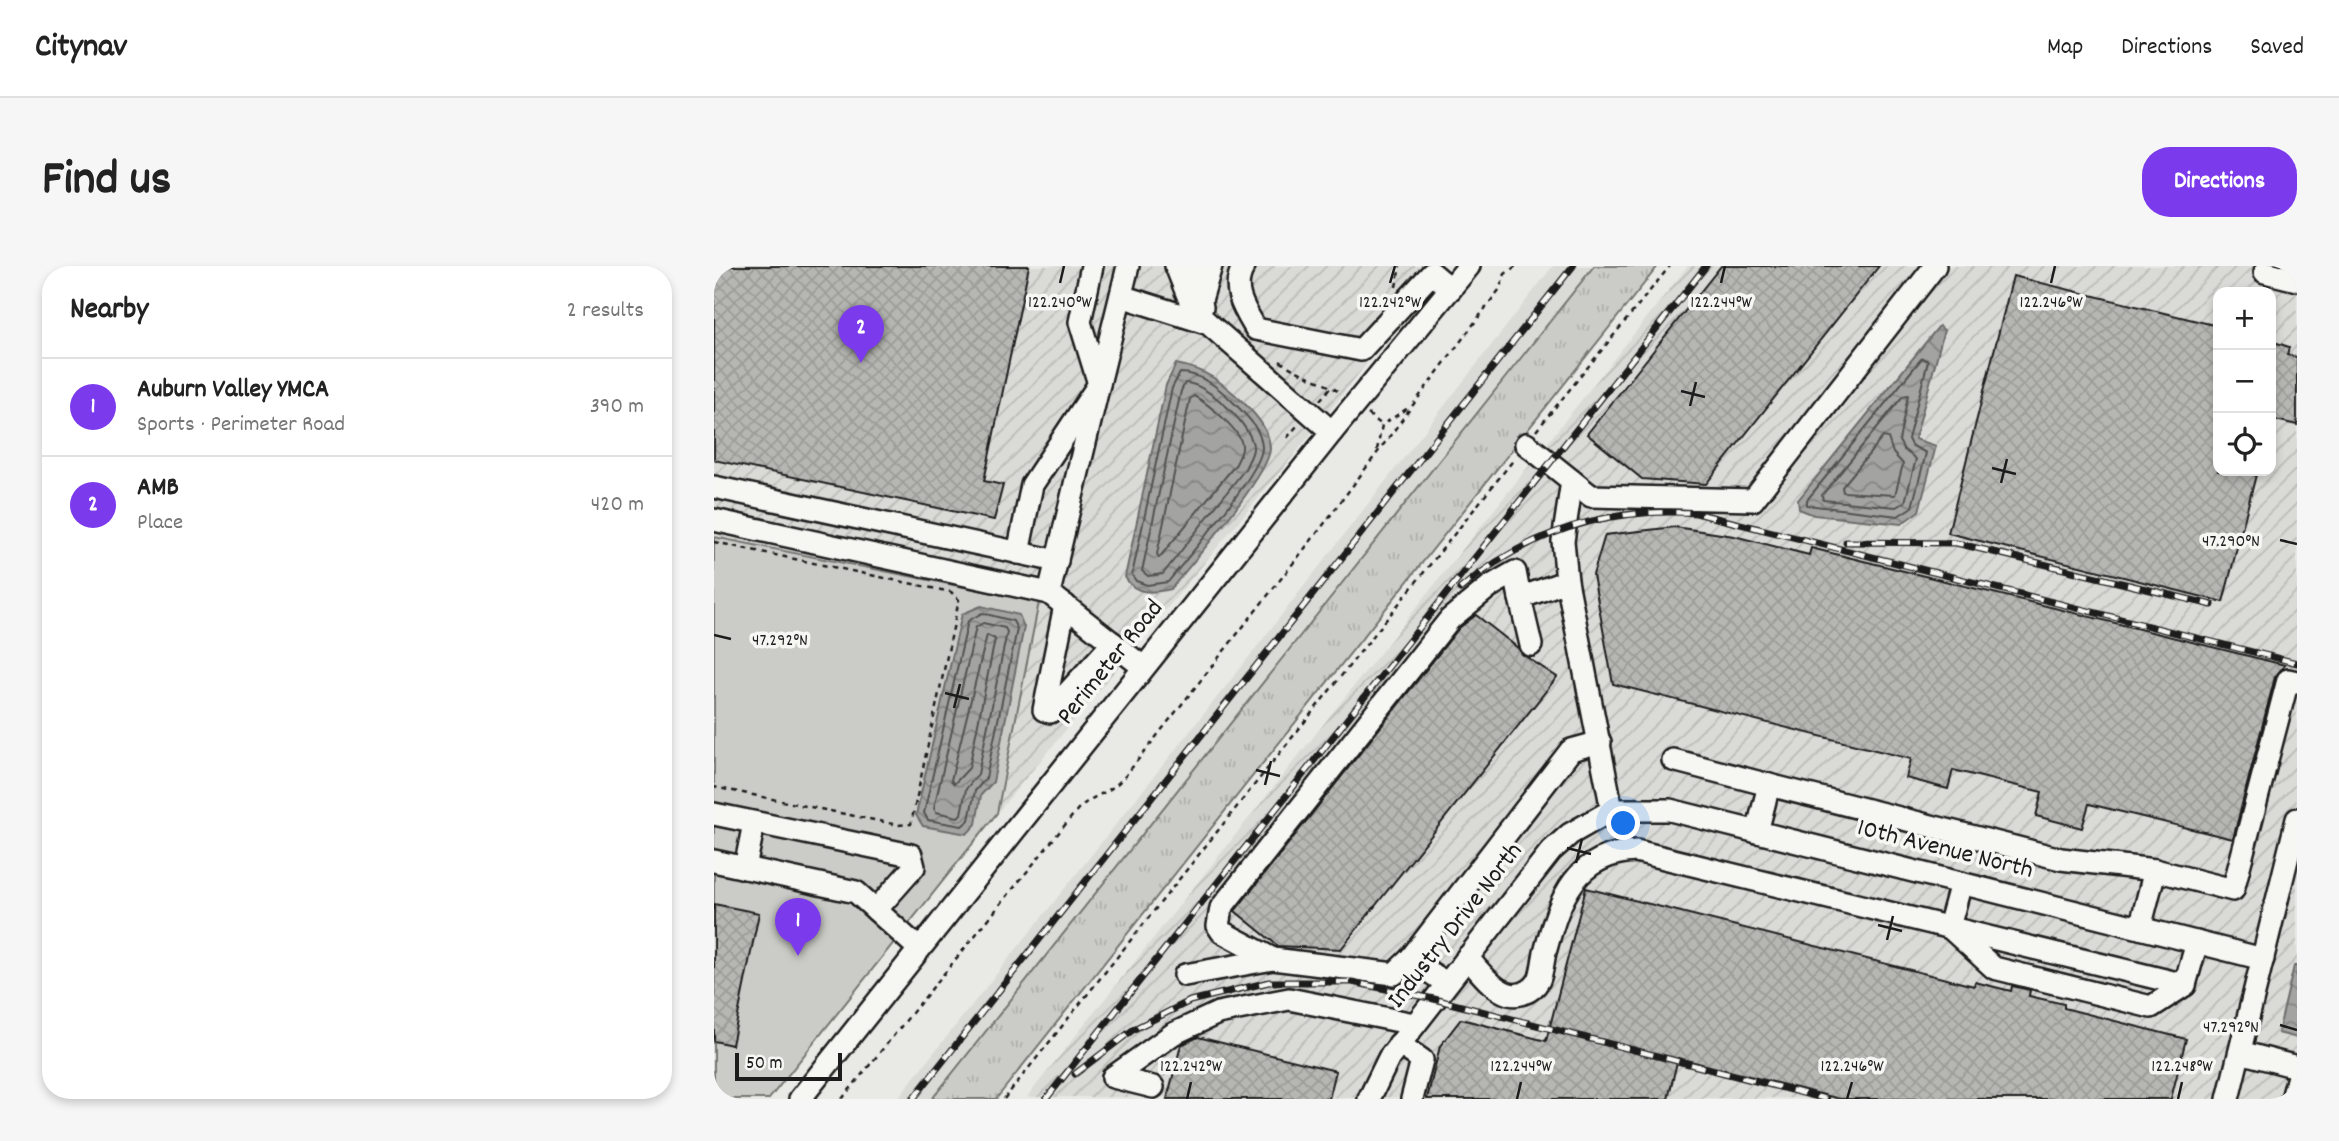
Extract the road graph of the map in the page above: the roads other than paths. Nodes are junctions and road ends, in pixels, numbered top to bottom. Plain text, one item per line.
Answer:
1 (1091, 266) edge
2 (1128, 266) edge
3 (1176, 266) edge
4 (1193, 266) edge
5 (1212, 266) edge
6 (1244, 266) edge
7 (1469, 266) edge
8 (1935, 266) edge
9 (1433, 268) edge
10 (2265, 272) dead end
11 (2297, 280) edge
12 (1451, 289) junction
13 (1121, 296) junction
14 (1203, 312) junction
15 (1099, 384) junction
16 (1332, 432) junction
17 (1526, 444) road end
18 (1572, 481) junction
19 (714, 487) edge
20 (714, 520) edge
21 (1018, 553) junction
22 (1057, 561) junction
23 (1567, 581) junction
24 (1520, 598) junction
25 (1057, 599) junction
26 (1113, 643) junction
27 (1531, 645) dead end
28 (1143, 667) junction
29 (2297, 682) edge
30 (1601, 742) junction
31 (1673, 760) dead end
32 (1769, 785) junction
33 (1612, 810) junction
34 (714, 814) edge
35 (2297, 819) edge
36 (754, 823) junction
37 (1756, 832) junction
38 (714, 861) edge
39 (745, 868) junction
40 (2155, 870) junction
41 (1961, 883) junction
42 (876, 910) junction
43 (1949, 928) junction
44 (2140, 928) junction
45 (2197, 942) junction
46 (918, 948) junction
47 (1467, 957) junction
48 (1273, 959) junction
49 (1410, 959) junction
50 (2263, 959) junction
51 (1185, 975) dead end
52 (1447, 983) junction
53 (2185, 985) junction
54 (1415, 1024) junction
55 (1399, 1044) junction
56 (2239, 1052) junction
57 (2297, 1068) edge
58 (2297, 1080) edge
59 (1153, 1087) dead end
60 (800, 1099) edge
61 (1369, 1099) edge
62 (1412, 1099) edge
63 (2228, 1099) edge
64 (2292, 1099) edge

1 - 15 street
2 - 13 street
3 - 14 street
4 - 14 street
5 - 14 street
6 - 9 street
7 - 12 street, Perimeter Road
8 - 18 street
9 - 12 street
10 - 11 street
12 - 16 street, Perimeter Road
13 - 14 street
13 - 15 street
14 - 16 street
15 - 21 street
15 - 22 street
16 - 28 street, Perimeter Road
17 - 18 street
18 - 23 street
19 - 21 street
20 - 25 street
21 - 22 street
22 - 25 street
23 - 24 street
23 - 30 street
24 - 27 street
24 - 48 street
25 - 26 street
25 - 26 street
26 - 28 street
28 - 46 street, Perimeter Road
29 - 40 street
30 - 33 street
30 - 49 street
31 - 32 street
32 - 37 street
32 - 40 street
33 - 37 street, 10th Avenue North
33 - 47 street, Industry Drive North
34 - 36 street
35 - 50 street
36 - 39 street
36 - 42 street
37 - 41 street, 10th Avenue North
38 - 39 street
39 - 42 street
40 - 44 street
41 - 43 street
41 - 44 street, 10th Avenue North
42 - 46 street
43 - 47 street
43 - 53 street
43 - 53 street
44 - 45 street, 10th Avenue North
45 - 50 street, 10th Avenue North
45 - 53 street
46 - 60 street, Perimeter Road
47 - 52 street, Industry Drive North
48 - 49 street
48 - 51 street
49 - 52 street
50 - 56 street
52 - 54 street, Industry Drive North
54 - 55 street, Industry Drive North
54 - 59 street
55 - 61 street, Industry Drive North
55 - 62 street
56 - 57 street
56 - 63 street
58 - 64 street

